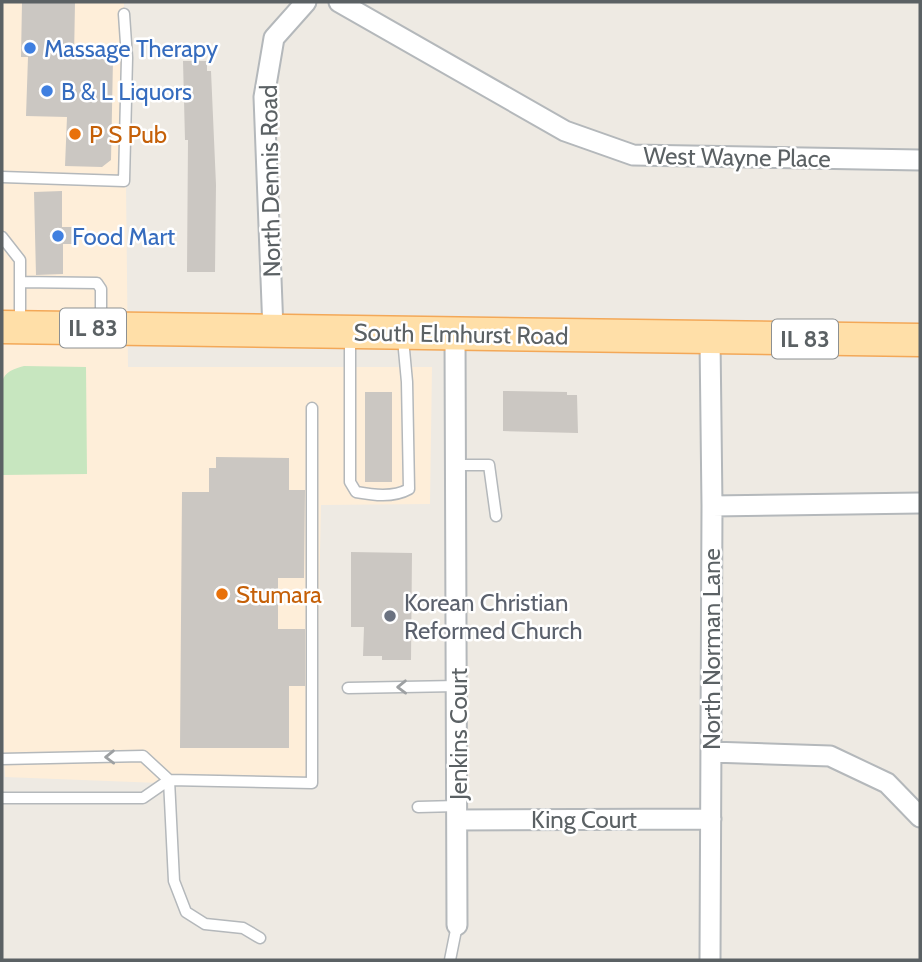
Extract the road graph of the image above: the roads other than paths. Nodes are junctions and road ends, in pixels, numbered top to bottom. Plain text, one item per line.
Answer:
1 (306, 2) edge
2 (339, 2) edge
3 (124, 14) dead end
4 (920, 160) edge
5 (2, 177) edge
6 (2, 237) edge
7 (20, 282) junction
8 (11, 327) edge
9 (101, 328) junction
10 (273, 330) junction
11 (350, 332) junction
12 (402, 333) junction
13 (455, 334) junction
14 (710, 339) junction
15 (920, 340) edge
16 (312, 408) dead end
17 (456, 465) junction
18 (920, 503) edge
19 (712, 506) junction
20 (496, 516) dead end
21 (457, 686) junction
22 (348, 688) dead end
23 (711, 752) junction
24 (2, 759) edge
25 (169, 780) junction
26 (2, 798) edge
27 (418, 807) dead end
28 (458, 813) junction
29 (920, 817) edge
30 (710, 819) junction
31 (457, 925) joint
32 (260, 938) dead end
33 (450, 960) edge
34 (710, 960) edge

1 - 10 street, North Dennis Road
2 - 4 street, West Wayne Place
3 - 5 lane
6 - 7 lane
7 - 8 lane
7 - 9 lane
8 - 9 main road, South Elmhurst Road / IL 83
9 - 10 main road, South Elmhurst Road / IL 83
10 - 11 main road, South Elmhurst Road / IL 83
11 - 12 main road, South Elmhurst Road / IL 83
11 - 12 lane
12 - 13 main road, South Elmhurst Road / IL 83
13 - 14 main road, South Elmhurst Road / IL 83
13 - 17 street, Jenkins Court
14 - 15 main road, South Elmhurst Road / IL 83
14 - 19 street, North Norman Lane
16 - 25 lane
17 - 20 lane
17 - 21 street, Jenkins Court
18 - 19 street
19 - 23 street, North Norman Lane
21 -> 22 lane
21 - 28 street, Jenkins Court
23 - 29 street
23 - 30 street, North Norman Lane
25 -> 24 lane
25 - 26 lane
25 - 32 lane
27 - 28 lane
28 - 30 street, King Court
28 - 31 street, Jenkins Court
30 - 34 street, North Norman Lane
31 - 33 lane

